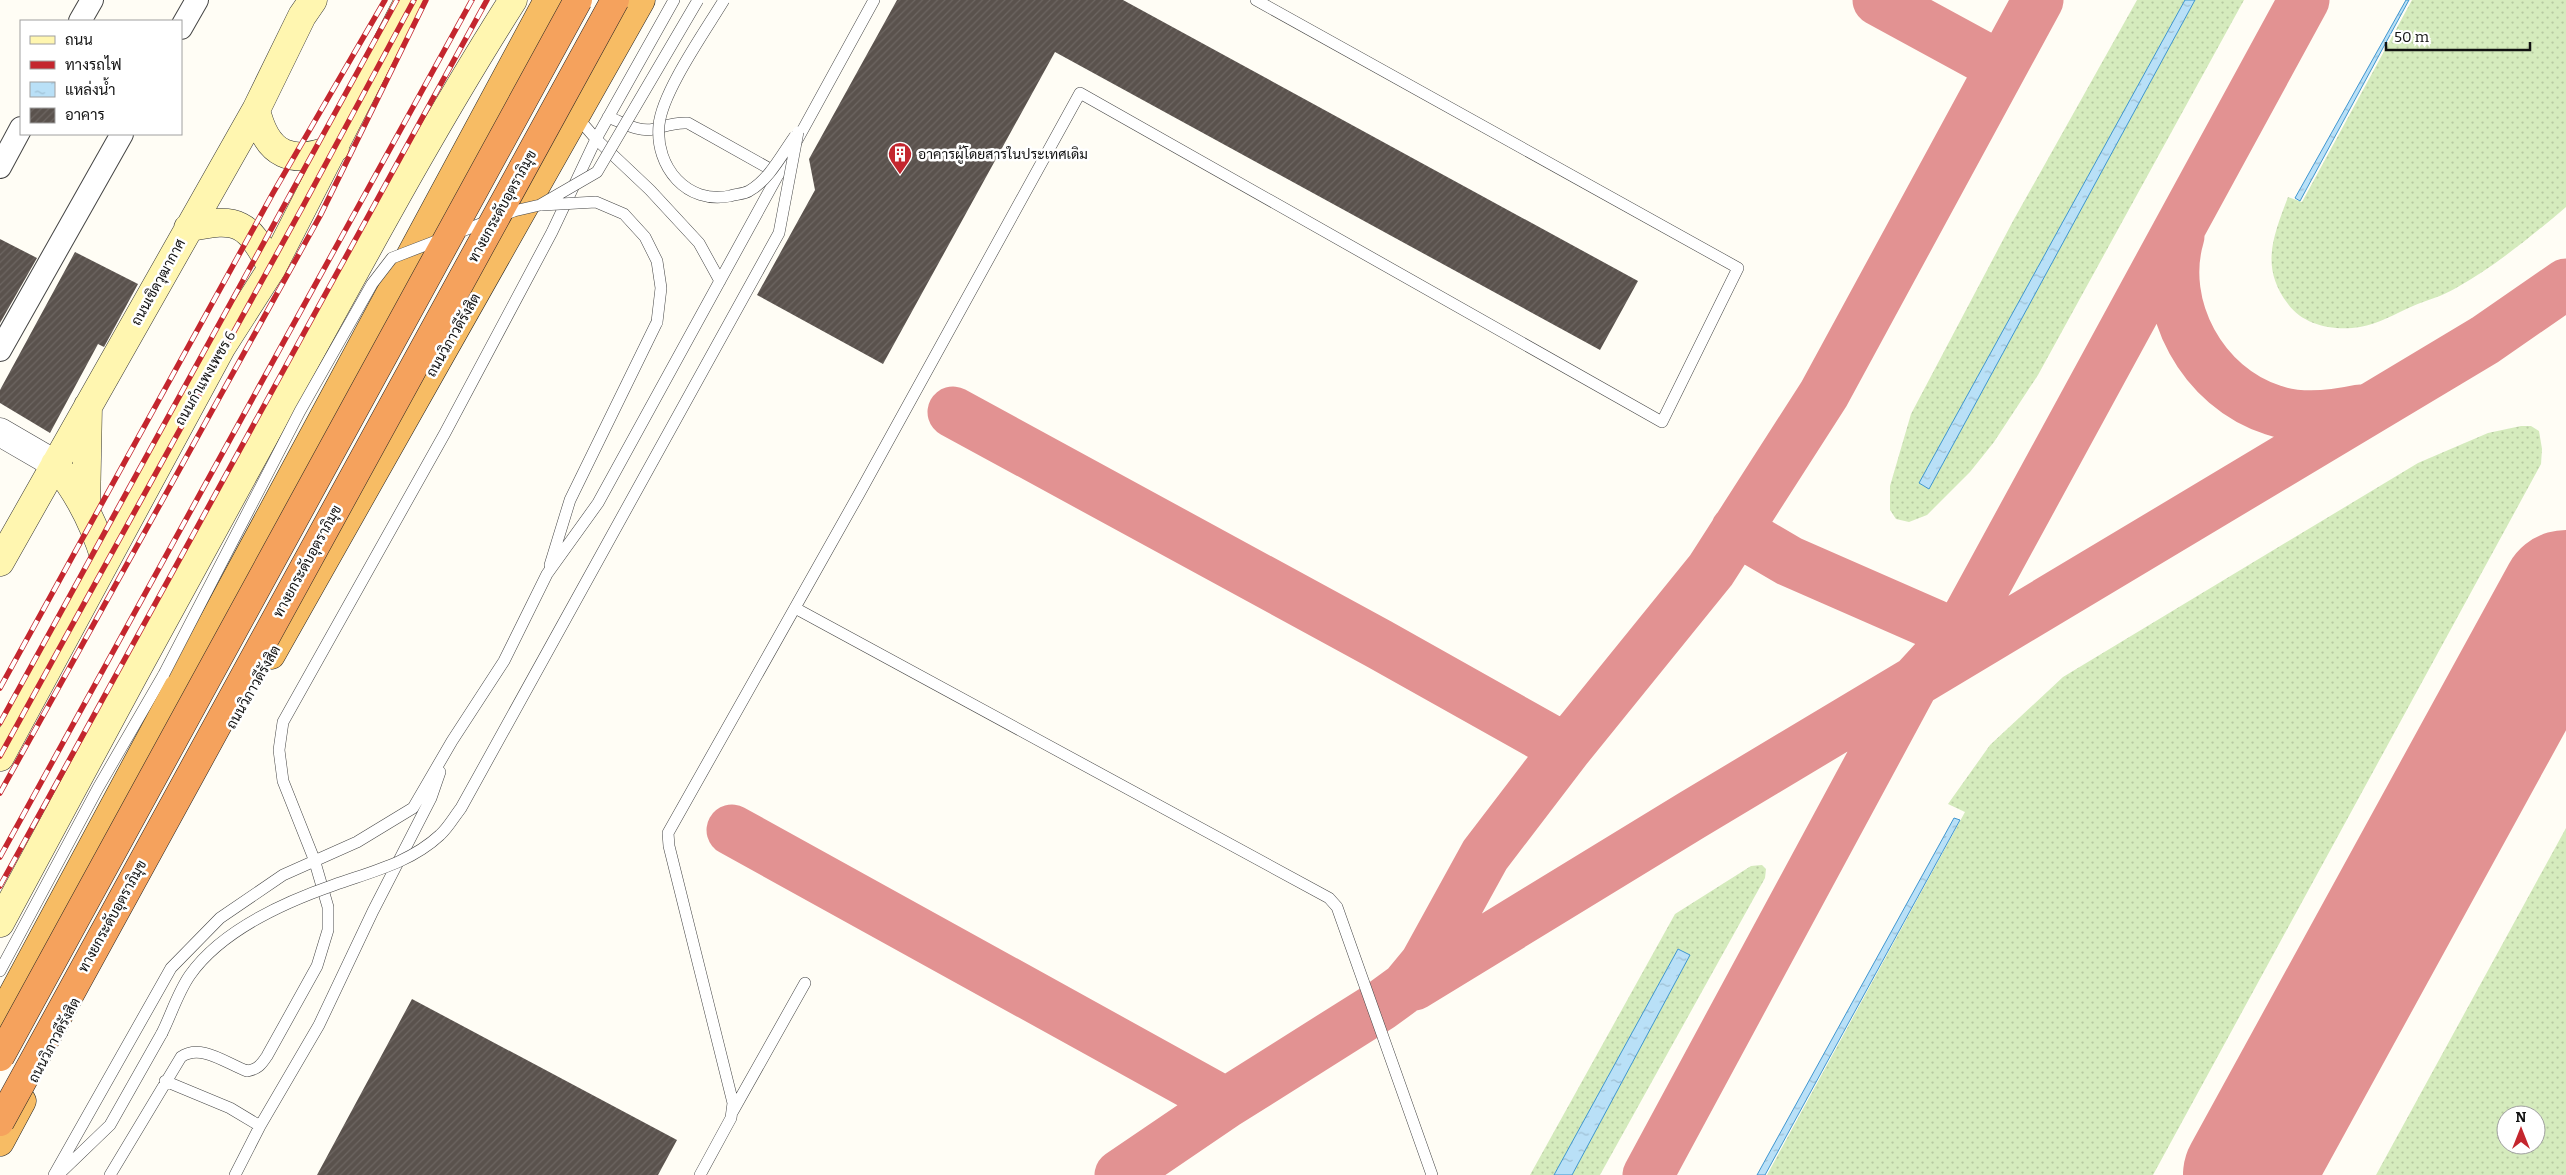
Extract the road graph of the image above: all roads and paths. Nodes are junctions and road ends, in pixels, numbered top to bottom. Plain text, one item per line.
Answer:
1 (92, 0) edge
2 (197, 0) edge
3 (313, 0) edge
4 (409, 0) edge
5 (513, 0) edge
6 (548, 0) edge
7 (578, 0) edge
8 (615, 0) edge
9 (642, 0) edge
10 (674, 0) edge
11 (698, 0) edge
12 (724, 0) edge
13 (870, 0) edge
14 (874, 0) edge
15 (1256, 0) edge
16 (81, 20) edge
17 (182, 26) edge
18 (256, 110) junction
19 (577, 117) junction
20 (608, 117) junction
21 (20, 130) edge
22 (798, 132) junction
23 (121, 135) edge
24 (596, 139) junction
25 (335, 148) junction
26 (0, 167) edge
27 (779, 174) junction
28 (540, 205) junction
29 (188, 228) junction
30 (272, 268) junction
31 (720, 281) junction
32 (0, 350) edge
33 (88, 405) junction
34 (0, 432) edge
35 (55, 464) junction
36 (86, 509) junction
37 (106, 559) junction
38 (0, 562) edge
39 (546, 574) junction
40 (795, 608) junction
41 (452, 741) junction
42 (0, 757) edge
43 (314, 860) junction
44 (0, 923) edge
45 (0, 971) edge
46 (805, 983) dead end
47 (0, 1018) edge
48 (0, 1057) edge
49 (165, 1081) junction
50 (733, 1111) junction
51 (0, 1122) edge
52 (260, 1126) junction
53 (0, 1142) edge
54 (54, 1175) edge
55 (58, 1175) edge
56 (110, 1175) edge
57 (235, 1175) edge
58 (700, 1175) edge
59 (1432, 1175) edge

1 - 16 street
2 - 17 street
3 - 18 main road, ถนนเชิดวุฒากาศ
4 - 25 main road, ถนนกำแพงเพชร 6
5 - 44 main road
6 - 47 highway
7 - 48 highway, bridge
8 - 51 highway, ทางยกระดับอุตราภิมุข, bridge
9 - 19 highway, ถนนวิภาวดีรังสิต
10 - 20 lane
11 - 28 lane, bridge
12 - 22 lane, bridge
13 - 22 lane
14 - 27 lane
15 - 40 lane
18 - 25 main road
18 - 29 main road, ถนนเชิดวุฒากาศ
19 - 24 lane
19 - 53 highway, ถนนวิภาวดีรังสิต
20 - 24 lane
20 - 27 lane
21 - 26 street
22 - 55 lane, bridge
23 - 32 street
24 - 31 lane
24 - 43 lane
25 - 30 main road, ถนนกำแพงเพชร 6
27 - 31 lane
28 - 39 lane, bridge
28 - 45 lane, bridge
29 - 30 main road
29 - 33 main road, ถนนเชิดวุฒากาศ
30 - 37 main road, ถนนกำแพงเพชร 6
31 - 39 lane
33 - 35 main road, ถนนเชิดวุฒากาศ
33 - 36 main road
34 - 35 street
35 - 36 main road
35 - 38 main road, ถนนเชิดวุฒากาศ
36 - 37 main road
37 - 42 main road, ถนนกำแพงเพชร 6
39 - 41 lane
40 - 50 lane
40 - 59 lane
41 - 43 lane
41 - 52 lane
43 - 49 lane
43 - 54 lane
46 - 50 lane
49 - 52 lane
49 - 56 lane
50 - 58 lane
52 - 57 lane

